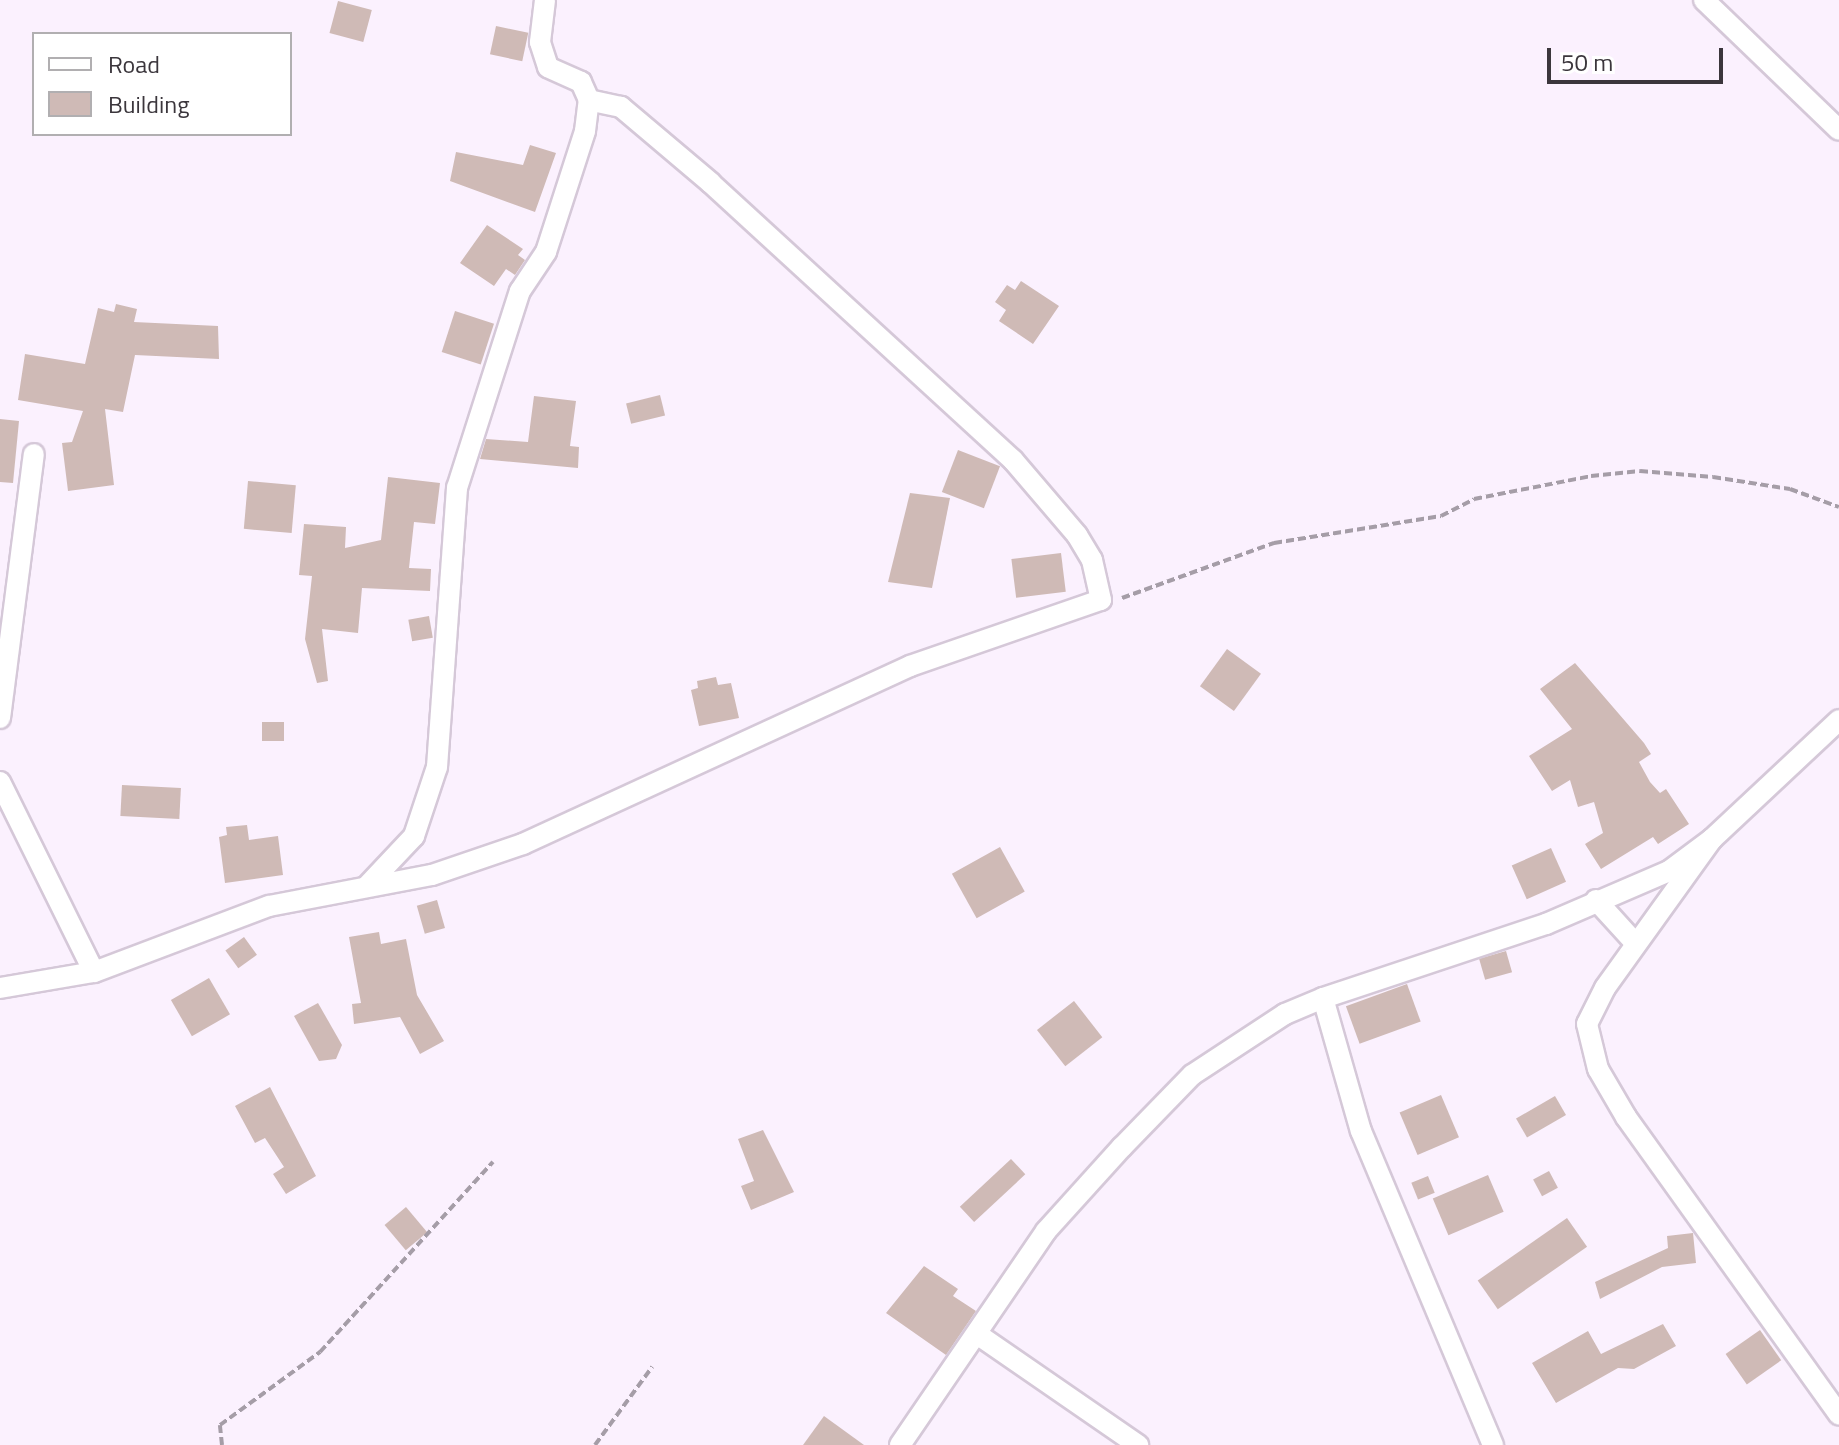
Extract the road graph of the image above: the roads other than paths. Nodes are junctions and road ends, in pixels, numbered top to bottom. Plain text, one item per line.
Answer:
1 (545, 0) edge
2 (1704, 0) edge
3 (589, 100) junction
4 (1839, 130) edge
5 (34, 454) dead end
6 (0, 718) edge
7 (1839, 720) edge
8 (0, 782) edge
9 (1712, 839) junction
10 (366, 887) junction
11 (1596, 900) junction
12 (1636, 944) junction
13 (94, 972) junction
14 (0, 988) edge
15 (1323, 998) junction
16 (977, 1334) junction
17 (1839, 1415) edge
18 (900, 1445) edge
19 (1138, 1445) edge
20 (1493, 1445) edge

1 - 3 street
2 - 4 street
3 - 10 street
3 - 10 street
5 - 6 street
7 - 9 street
8 - 13 street
9 - 11 street
9 - 12 street
10 - 13 street
11 - 12 street
11 - 15 street
12 - 17 street
13 - 14 street
15 - 16 street
15 - 20 street
16 - 18 street
16 - 19 street

